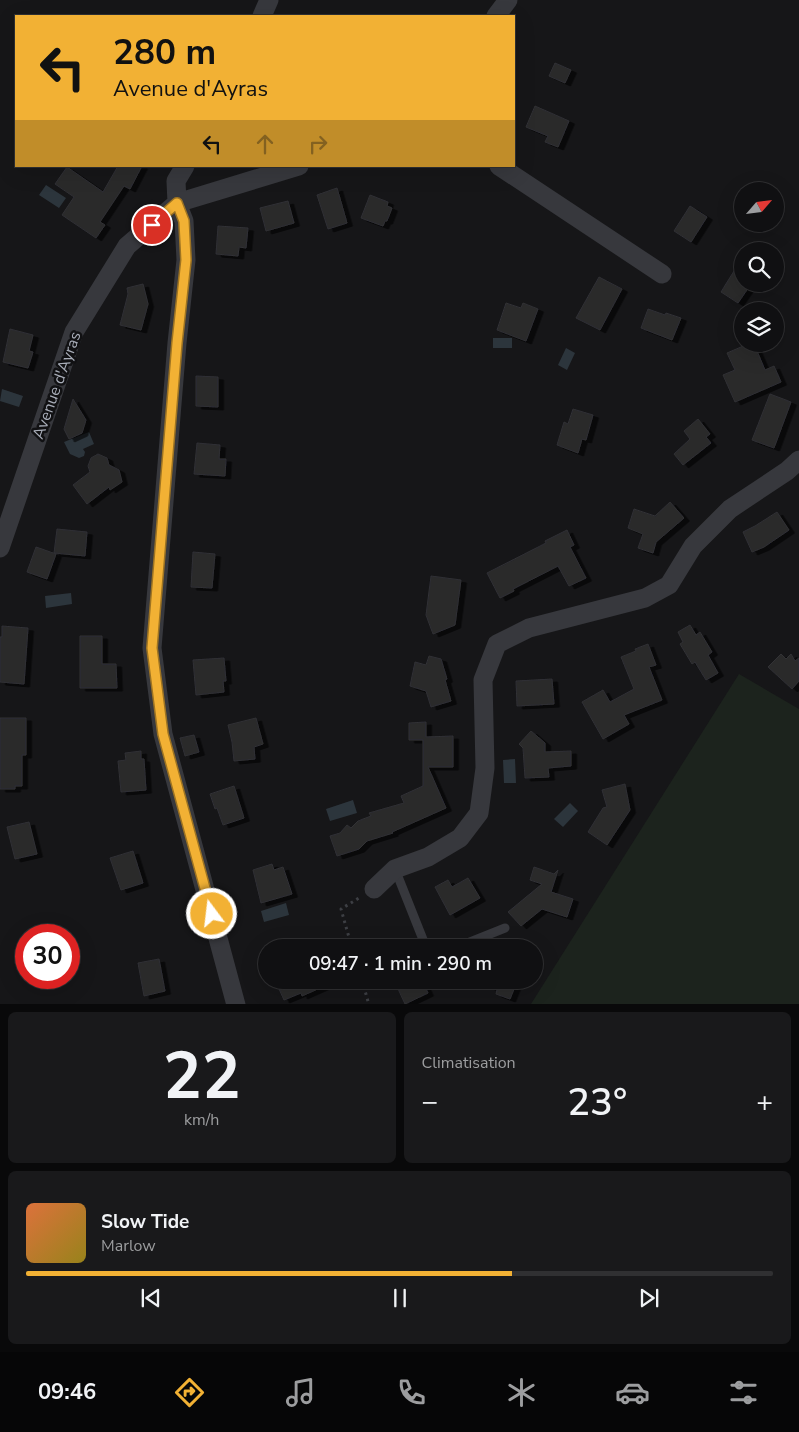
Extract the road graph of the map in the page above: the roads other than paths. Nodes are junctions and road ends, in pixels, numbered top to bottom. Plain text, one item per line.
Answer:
1 (269, 0) edge
2 (508, 0) edge
3 (262, 15) edge
4 (497, 15) edge
5 (184, 167) edge
6 (296, 167) edge
7 (500, 167) edge
8 (177, 203) junction
9 (662, 274) dead end
10 (799, 460) edge
11 (0, 548) edge
12 (395, 869) junction
13 (374, 889) road end
14 (505, 928) dead end
15 (423, 939) edge
16 (478, 939) edge
17 (236, 1004) edge

1 - 3 street
2 - 4 street
5 - 8 street
6 - 8 street
7 - 9 street
8 - 11 street, Avenue d'Ayras
8 - 17 street
10 - 12 street
12 - 13 street
12 - 15 lane
14 - 16 lane

